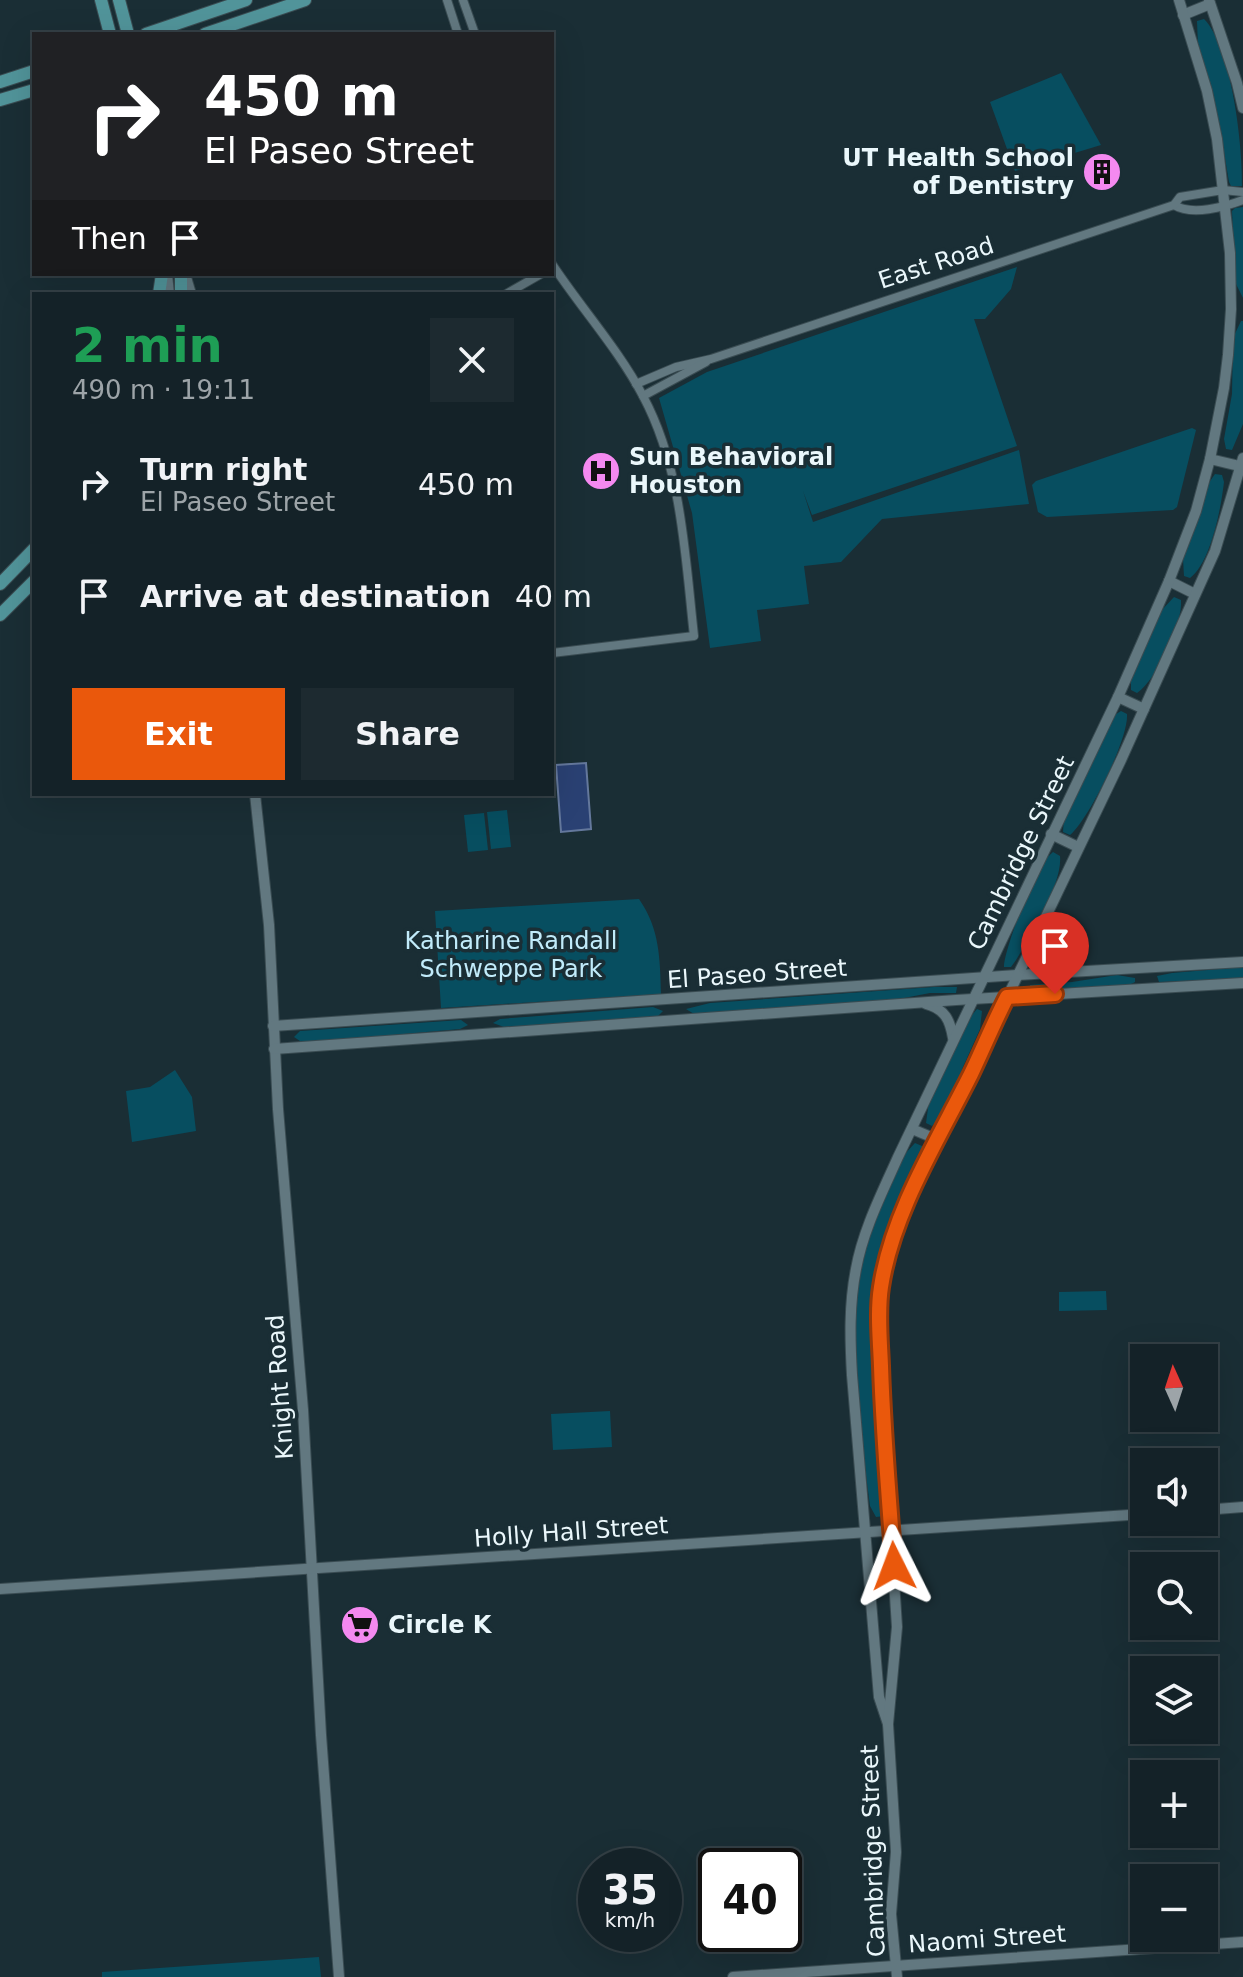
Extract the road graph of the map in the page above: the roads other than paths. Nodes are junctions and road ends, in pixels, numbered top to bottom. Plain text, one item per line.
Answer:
1 (101, 0) edge
2 (119, 0) edge
3 (246, 0) edge
4 (305, 0) edge
5 (447, 0) edge
6 (463, 0) edge
7 (1179, 0) edge
8 (1210, 2) edge
9 (270, 5) edge
10 (1183, 15) junction
11 (109, 32) edge
12 (127, 32) edge
13 (152, 32) edge
14 (209, 32) edge
15 (457, 32) edge
16 (474, 32) edge
17 (32, 72) edge
18 (0, 82) edge
19 (32, 91) edge
20 (0, 100) edge
21 (1243, 108) edge
22 (1223, 190) junction
23 (1243, 192) edge
24 (1243, 200) edge
25 (1174, 205) junction
26 (1226, 207) junction
27 (554, 267) edge
28 (538, 276) edge
29 (510, 292) edge
30 (1231, 309) junction
31 (1243, 309) edge
32 (711, 359) junction
33 (636, 384) junction
34 (643, 396) junction
35 (1210, 459) junction
36 (1243, 464) edge
37 (32, 551) edge
38 (1169, 581) junction
39 (32, 583) edge
40 (0, 584) edge
41 (1195, 594) junction
42 (0, 615) edge
43 (554, 653) edge
44 (1118, 697) junction
45 (1144, 709) junction
46 (255, 796) edge
47 (1051, 834) junction
48 (1078, 847) junction
49 (1031, 945) junction
50 (1243, 962) edge
51 (1147, 968) junction
52 (1054, 973) junction
53 (1017, 975) junction
54 (984, 977) junction
55 (1243, 983) edge
56 (1148, 988) junction
57 (1007, 997) junction
58 (973, 999) junction
59 (675, 1000) junction
60 (920, 1003) junction
61 (483, 1013) junction
62 (672, 1021) junction
63 (273, 1026) junction
64 (484, 1034) junction
65 (953, 1039) junction
66 (274, 1049) junction
67 (912, 1129) junction
68 (936, 1139) junction
69 (1243, 1507) edge
70 (1218, 1509) edge
71 (1130, 1515) edge
72 (892, 1531) junction
73 (864, 1533) junction
74 (311, 1568) junction
75 (0, 1589) edge
76 (888, 1724) junction
77 (1243, 1942) edge
78 (897, 1971) edge
79 (339, 1977) edge
80 (733, 1977) edge

1 - 11 main road
2 - 12 main road
3 - 13 main road
4 - 9 main road
5 - 15 street
6 - 16 street
7 - 10 street, Cambridge Street
8 - 10 street
8 - 21 street
9 - 14 main road
10 - 22 street, Cambridge Street
17 - 18 main road
19 - 20 main road
22 - 23 street, East Road
22 - 25 street, East Road
22 - 26 street, Cambridge Street
24 - 26 street, East Road
25 - 26 street, East Road
25 - 32 street, East Road
26 - 30 street, Cambridge Street
27 - 33 street
28 - 29 street
30 - 31 street
30 - 35 street, Cambridge Street
32 - 33 street, East Road
32 - 34 street, East Road
33 - 34 street
34 - 43 street
35 - 36 street
35 - 38 street, Cambridge Street
36 - 41 street, Cambridge Street
37 - 40 main road
38 - 41 street
38 - 44 street, Cambridge Street
39 - 42 main road
41 - 45 street, Cambridge Street
44 - 45 street
44 - 47 street, Cambridge Street
45 - 48 street, Cambridge Street
46 - 63 street, Knight Road
47 - 48 street
47 - 54 street, Cambridge Street
48 - 49 street, Cambridge Street
49 - 52 street
49 - 53 street, Cambridge Street
50 - 51 street, El Paseo Street
51 - 52 street, El Paseo Street
51 - 56 street
52 - 53 street, El Paseo Street
53 - 54 street, El Paseo Street
53 - 57 street, Cambridge Street
54 - 58 street, Cambridge Street
54 - 59 street, El Paseo Street
55 - 56 street, El Paseo Street
56 - 57 street, El Paseo Street
57 - 58 street, El Paseo Street
57 - 68 street, Cambridge Street
58 - 60 street, El Paseo Street
58 - 65 street, Cambridge Street
59 - 61 street, El Paseo Street
59 - 62 street
60 - 62 street, El Paseo Street
60 - 65 street
61 - 63 street, El Paseo Street
61 - 64 street
62 - 64 street, El Paseo Street
63 - 66 street, Knight Road
64 - 66 street, El Paseo Street
65 - 67 street, Cambridge Street
66 - 74 street, Knight Road
67 - 68 street
67 - 73 street, Cambridge Street
68 - 72 street, Cambridge Street
69 - 70 street
71 - 72 street, Holly Hall Street
72 - 73 street, Holly Hall Street
72 - 76 street, Cambridge Street
73 - 74 street, Holly Hall Street
73 - 76 street, Cambridge Street
74 - 75 street, Holly Hall Street
74 - 79 street, Knight Road
76 - 78 street, Cambridge Street
77 - 78 street, Naomi Street
78 - 80 street, Naomi Street

